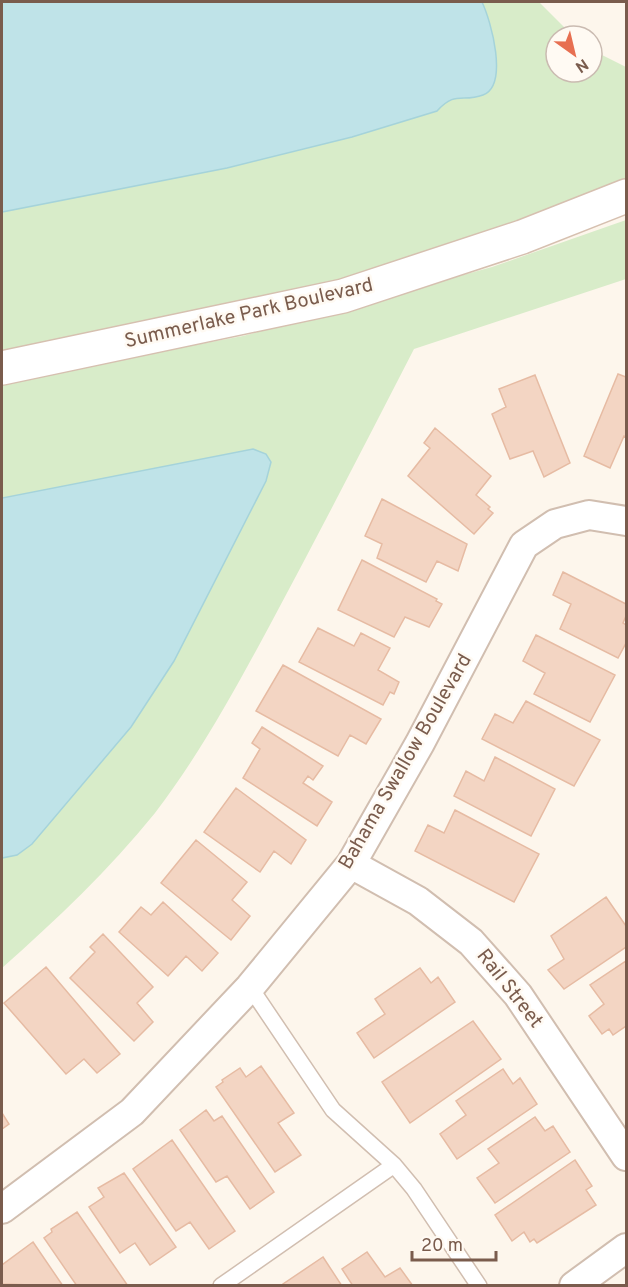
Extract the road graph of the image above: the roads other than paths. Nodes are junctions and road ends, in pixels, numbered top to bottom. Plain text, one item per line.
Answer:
1 (627, 196) edge
2 (2, 368) edge
3 (627, 520) edge
4 (351, 864) junction
5 (250, 987) junction
6 (627, 1156) edge
7 (394, 1165) junction
8 (2, 1209) edge
9 (627, 1248) edge
10 (220, 1286) edge
11 (479, 1286) edge
12 (574, 1286) edge

1 - 2 main road, Summerlake Park Boulevard
3 - 4 street, Bahama Swallow Boulevard
4 - 5 street, Bahama Swallow Boulevard
4 - 6 street, Rail Street
5 - 7 lane
5 - 8 street, Bahama Swallow Boulevard
7 - 10 lane
7 - 11 lane
9 - 12 street

